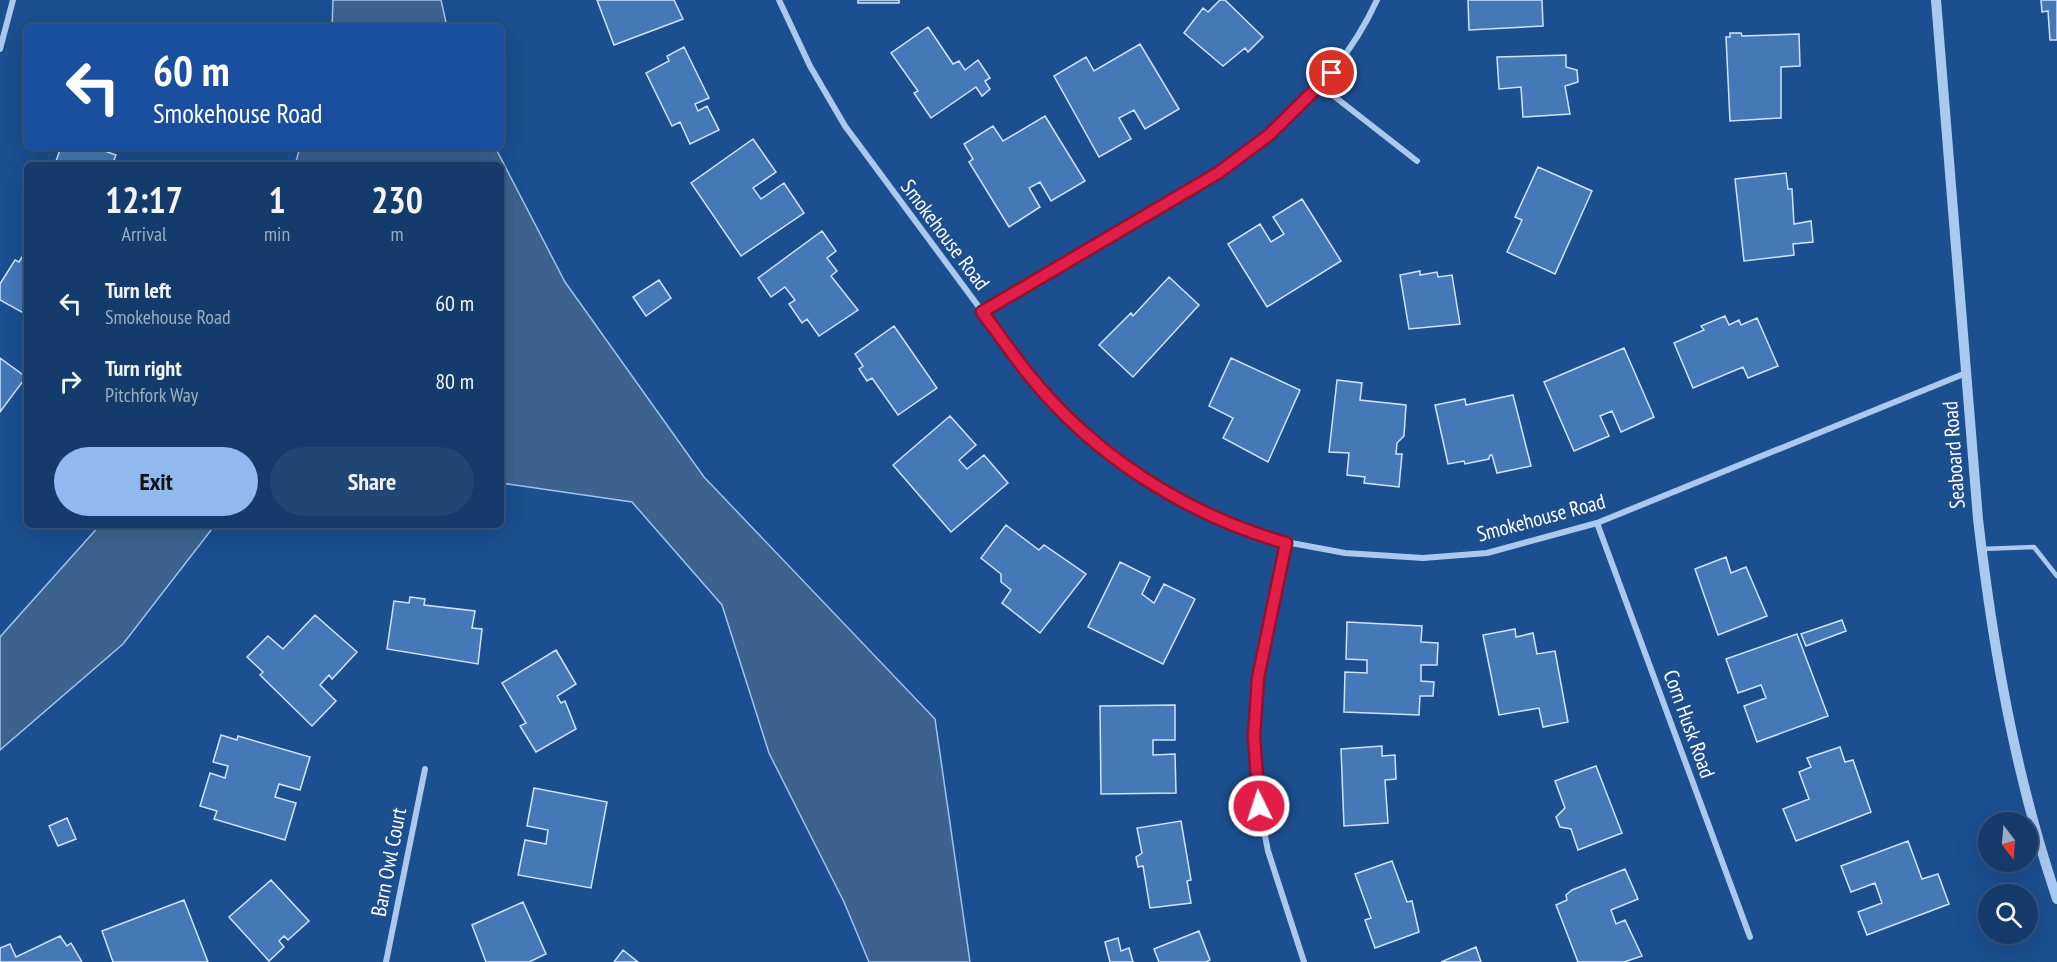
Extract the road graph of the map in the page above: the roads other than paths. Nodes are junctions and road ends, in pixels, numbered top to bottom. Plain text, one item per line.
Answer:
1 (13, 0) edge
2 (779, 0) edge
3 (1377, 0) edge
4 (1936, 0) edge
5 (0, 49) edge
6 (1321, 86) junction
7 (1417, 161) dead end
8 (982, 312) junction
9 (1967, 373) junction
10 (1597, 523) junction
11 (1286, 543) junction
12 (1982, 549) junction
13 (2057, 576) edge
14 (424, 769) dead end
15 (2057, 898) edge
16 (1750, 937) dead end
17 (387, 962) edge
18 (1304, 962) edge

1 - 5 street
2 - 8 street, Smokehouse Road
3 - 6 street
4 - 9 street, Seaboard Road
6 - 7 street
6 - 8 street
8 - 11 street, Smokehouse Road
9 - 10 street, Smokehouse Road
9 - 12 street, Seaboard Road
10 - 11 street, Smokehouse Road
10 - 16 street, Corn Husk Road
11 - 18 street
12 - 13 lane
12 - 15 street, Seaboard Road
14 - 17 street, Barn Owl Court

